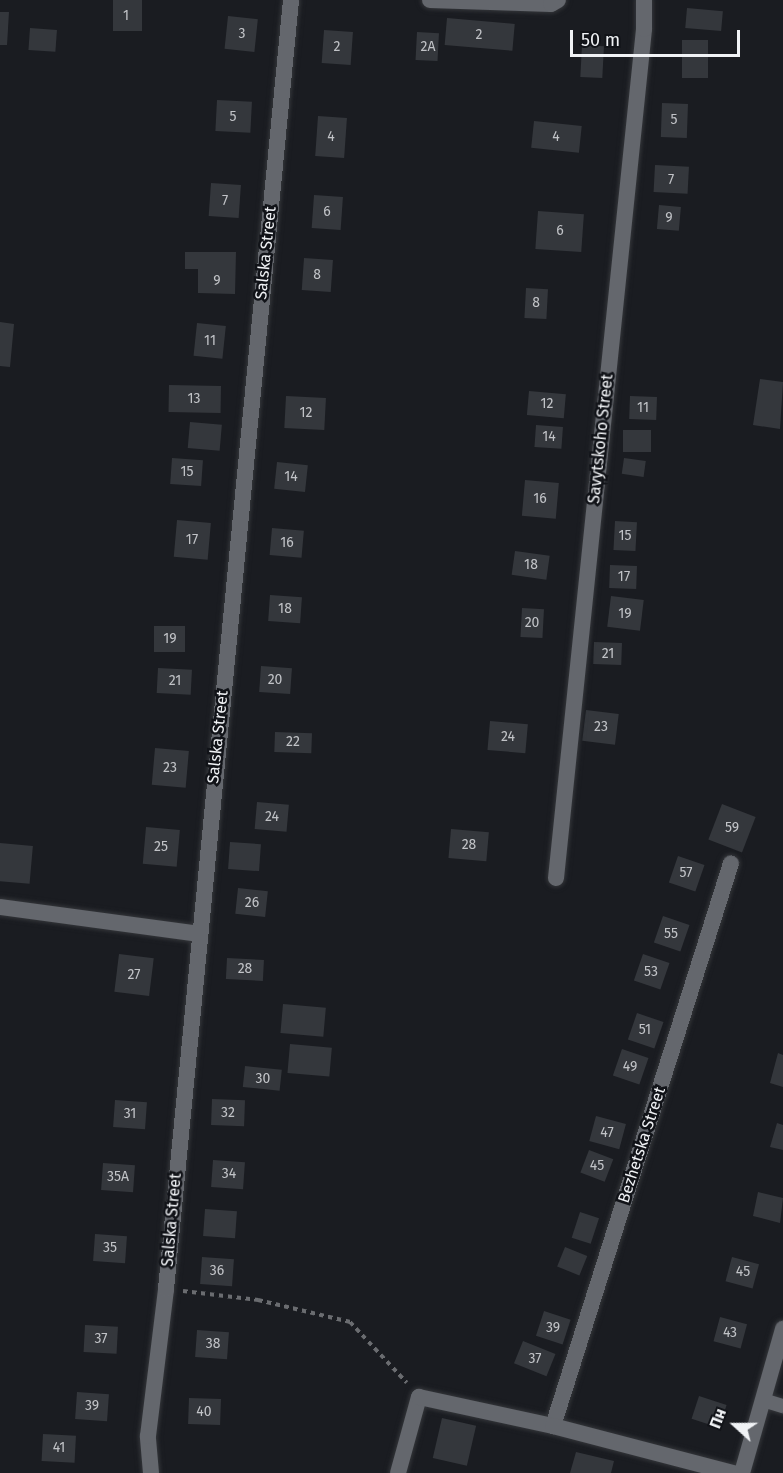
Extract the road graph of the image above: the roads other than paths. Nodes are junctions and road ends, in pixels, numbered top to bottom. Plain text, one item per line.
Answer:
1 (291, 0) edge
2 (430, 0) edge
3 (558, 0) edge
4 (644, 0) edge
5 (731, 863) dead end
6 (556, 878) dead end
7 (0, 907) edge
8 (199, 934) junction
9 (783, 1329) edge
10 (763, 1400) junction
11 (783, 1406) edge
12 (553, 1426) junction
13 (151, 1473) edge
14 (398, 1473) edge
15 (734, 1473) edge
16 (742, 1473) edge

1 - 8 street, Salska Street
2 - 3 street
4 - 6 street, Savytskoho Street
5 - 12 street, Bezhetska Street
7 - 8 street
8 - 13 street, Salska Street
9 - 10 street
10 - 11 lane
10 - 16 street
12 - 14 street
12 - 15 street

